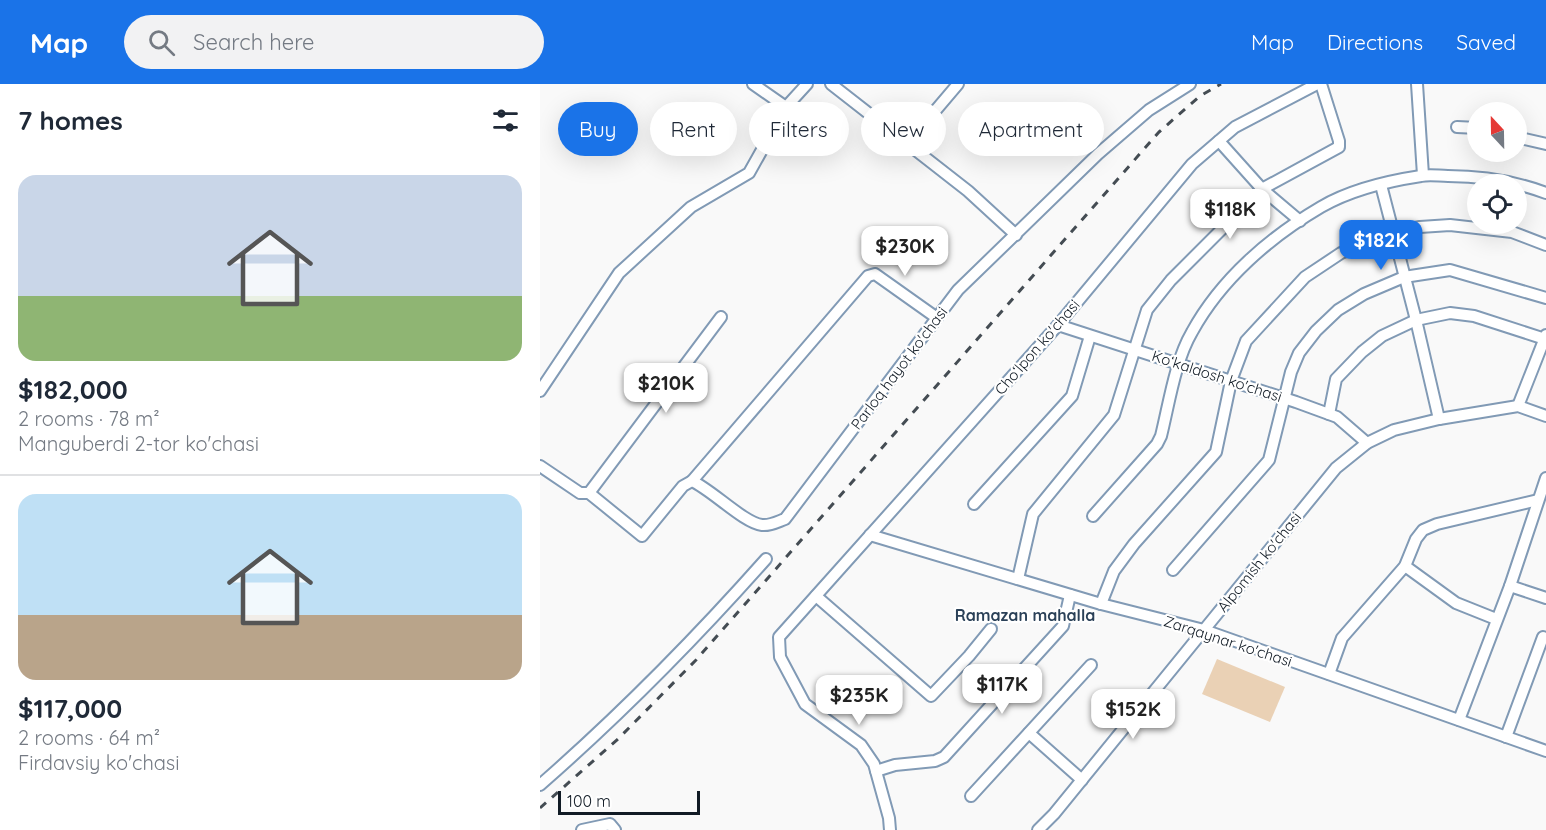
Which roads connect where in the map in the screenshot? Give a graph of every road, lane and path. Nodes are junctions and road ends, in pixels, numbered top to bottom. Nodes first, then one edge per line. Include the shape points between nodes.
1 (753, 84) edge
2 (807, 84) edge
3 (831, 84) edge
4 (958, 84) edge
5 (1190, 84) edge
6 (1319, 84) edge
7 (1417, 84) edge
8 (779, 102) edge
9 (791, 102) edge
10 (943, 102) edge
11 (861, 108) edge
12 (1457, 127) dead end
13 (1467, 127) edge
14 (1527, 139) edge
15 (1219, 141) junction
16 (1546, 144) edge
17 (759, 156) edge
18 (923, 156) edge
19 (1423, 175) junction
20 (1381, 185) junction
21 (1262, 189) junction
22 (1546, 193) edge
23 (1300, 221) junction
24 (1392, 232) junction
25 (1016, 235) junction
26 (1546, 245) edge
27 (1404, 277) junction
28 (1546, 298) edge
29 (721, 317) dead end
30 (937, 318) junction
31 (1416, 320) junction
32 (1058, 325) junction
33 (1090, 336) junction
34 (1545, 341) edge
35 (1134, 350) junction
36 (1180, 364) junction
37 (1231, 381) junction
38 (540, 391) edge
39 (1285, 398) junction
40 (1518, 406) junction
41 (1329, 414) junction
42 (1546, 416) edge
43 (1438, 419) junction
44 (1367, 443) junction
45 (540, 466) edge
46 (1546, 478) edge
47 (693, 481) junction
48 (589, 493) junction
49 (1538, 500) junction
50 (974, 504) dead end
51 (1093, 516) dead end
52 (870, 535) junction
53 (766, 559) dead end
54 (1405, 566) junction
55 (1173, 570) dead end
56 (1018, 579) junction
57 (1510, 585) junction
58 (1070, 595) junction
59 (816, 596) junction
60 (1546, 598) edge
61 (1101, 604) junction
62 (1496, 619) junction
63 (991, 629) dead end
64 (1204, 630) junction
65 (1543, 637) dead end
66 (1091, 665) dead end
67 (1329, 674) junction
68 (1459, 720) junction
69 (1029, 733) junction
70 (1506, 737) junction
71 (1546, 751) edge
72 (876, 771) junction
73 (1082, 780) junction
74 (540, 785) edge
75 (971, 796) dead end
76 (582, 830) edge
77 (615, 830) edge
78 (890, 830) edge
79 (1038, 830) edge

1 - 8 street
2 - 9 street
3 - 11 street
4 - 10 street
5 - 25 street, Parloq hayot ko'chasi via 1149,110 1098,154
6 - 15 street, Cho‘lpon ko'chasi via 1236,127
6 - 21 street via 1339,147
7 - 19 street
12 - 13 street
14 - 16 street
15 - 21 street
15 - 32 street, Cho‘lpon ko'chasi via 1192,164
17 - 38 street via 749,173 691,207 619,273
18 - 25 street
19 - 20 street
19 - 22 street via 1491,179 1524,184
20 - 23 street via 1348,195
20 - 24 street
21 - 23 street
21 - 35 street via 1171,280 1147,310
23 - 36 street via 1271,241 1210,302 1190,334
24 - 26 street via 1450,225 1512,232
24 - 27 street
24 - 37 street via 1341,253 1305,277 1246,341
25 - 30 street, Parloq hayot ko'chasi via 958,290
27 - 28 street via 1450,270
27 - 31 street
27 - 39 street via 1364,294 1338,310 1316,331 1299,353
29 - 48 street
30 - 47 street via 875,274 868,276
30 - 47 street, Parloq hayot ko'chasi via 784,519 761,525 750,521
31 - 34 street via 1450,313 1474,316
31 - 41 street via 1382,336 1336,379
31 - 43 street
32 - 33 street, Ko‘kaldosh ko'chasi
32 - 52 street, Cho‘lpon ko'chasi
33 - 35 street, Ko‘kaldosh ko'chasi
33 - 50 street via 1072,396
34 - 40 street
35 - 36 street, Ko‘kaldosh ko'chasi
35 - 56 street via 1114,415 1032,514
36 - 37 street, Ko‘kaldosh ko'chasi
36 - 51 street via 1157,444
37 - 39 street, Ko‘kaldosh ko'chasi
37 - 61 street via 1216,452 1134,544 1114,571
39 - 41 street, Ko‘kaldosh ko'chasi
39 - 55 street via 1269,460
40 - 42 street, Alpomish ko'chasi
40 - 43 street, Alpomish ko'chasi
41 - 44 street, Ko‘kaldosh ko'chasi
43 - 44 street, Alpomish ko'chasi via 1394,430
44 - 64 street, Alpomish ko'chasi via 1336,468
45 - 48 street via 580,493
46 - 49 street
47 - 48 street via 683,486 642,536
49 - 54 street via 1423,530
49 - 57 street
52 - 56 street, Zarqaynar ko'chasi
52 - 59 street, Cho‘lpon ko'chasi
53 - 74 street via 654,678
54 - 62 street via 1455,603
54 - 67 street via 1342,638
56 - 58 street, Zarqaynar ko'chasi
57 - 60 street
57 - 62 street
58 - 61 street, Zarqaynar ko'chasi
58 - 72 street via 1063,626 944,757
59 - 63 street via 931,696
59 - 72 street, Cho‘lpon ko'chasi via 779,638 780,657 805,704 861,745
61 - 64 street, Zarqaynar ko'chasi
62 - 68 street
64 - 67 street, Zarqaynar ko'chasi
64 - 73 street, Alpomish ko'chasi
65 - 70 street
66 - 69 street
67 - 68 street, Zarqaynar ko'chasi
68 - 70 street, Zarqaynar ko'chasi
69 - 73 street
69 - 75 street
70 - 71 street, Zarqaynar ko'chasi
72 - 78 street
73 - 79 street, Alpomish ko'chasi
76 - 77 street via 610,824

